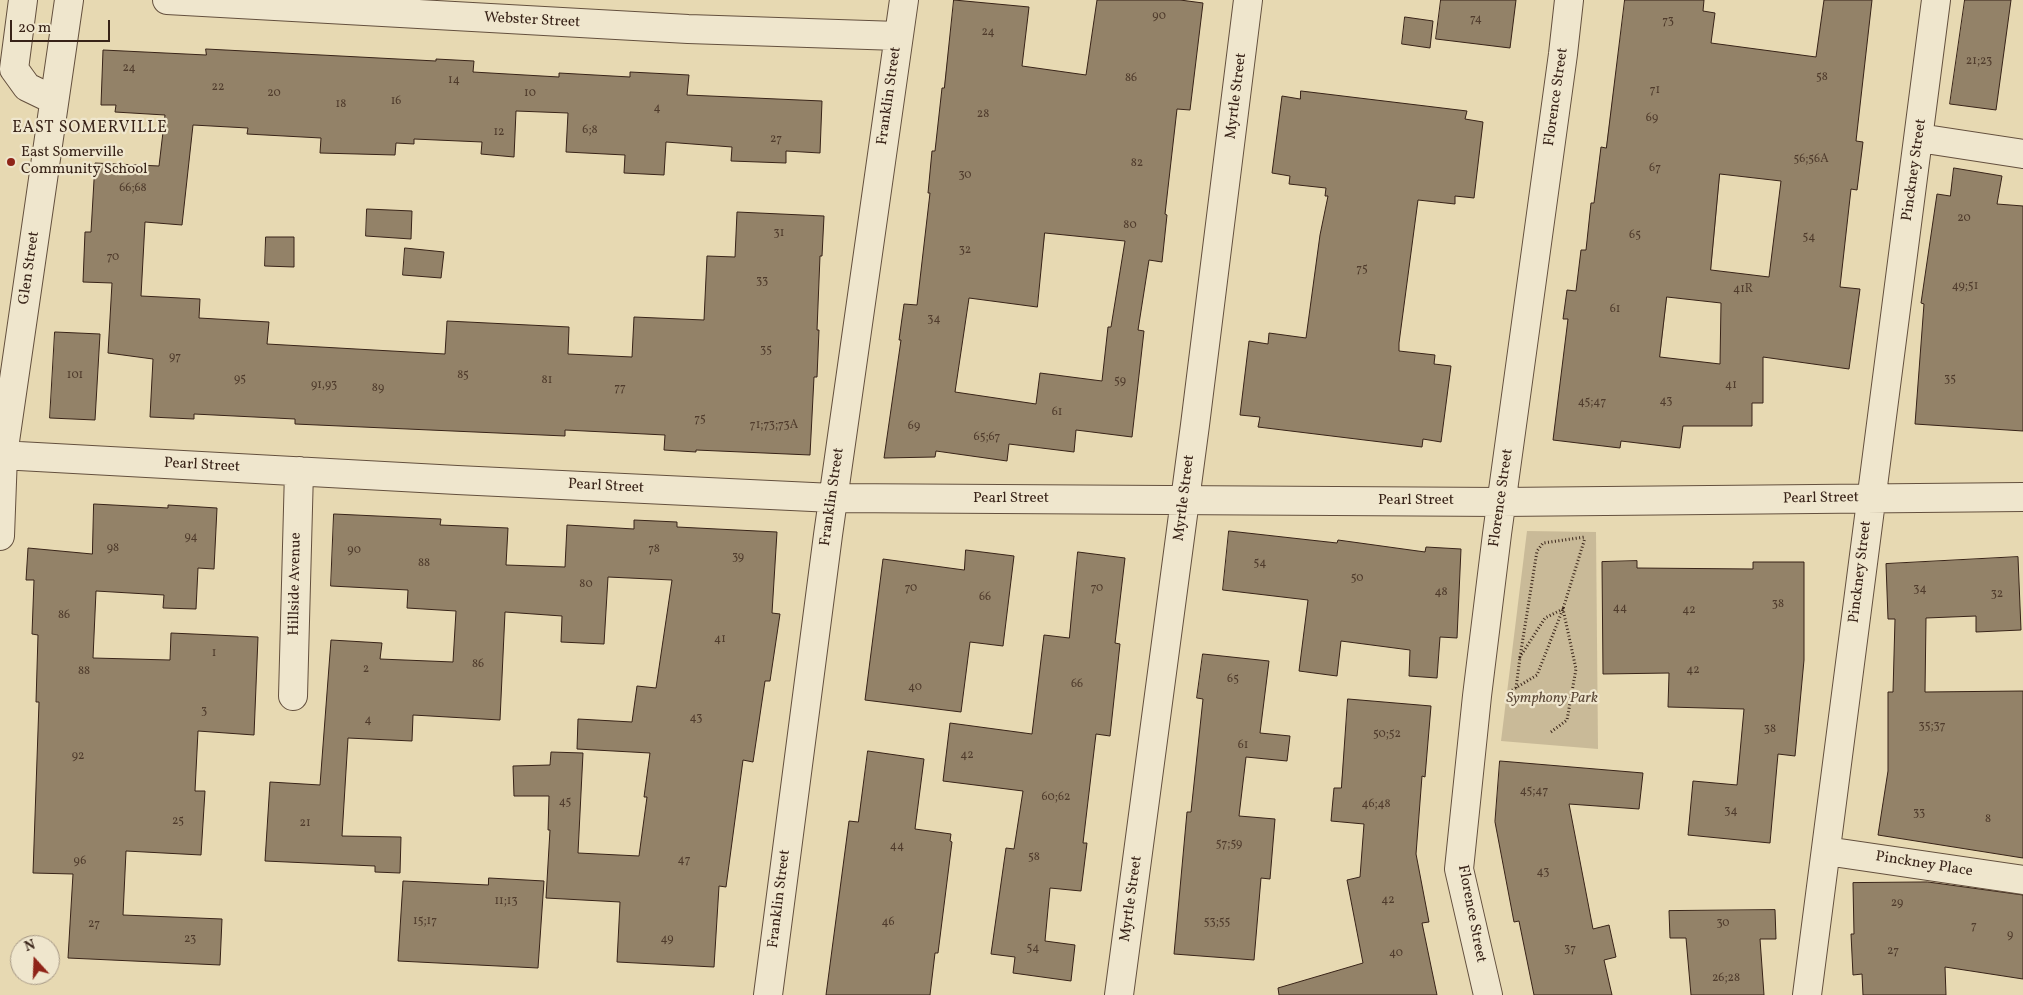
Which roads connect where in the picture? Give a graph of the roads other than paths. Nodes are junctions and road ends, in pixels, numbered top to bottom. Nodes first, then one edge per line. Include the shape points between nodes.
1 (23, 0) edge
2 (69, 0) edge
3 (167, 0) edge
4 (904, 0) edge
5 (1248, 0) edge
6 (1569, 0) edge
7 (1936, 0) edge
8 (472, 9) edge
9 (898, 36) junction
10 (54, 100) junction
11 (1919, 138) junction
12 (2023, 154) edge
13 (2, 455) edge
14 (299, 471) junction
15 (2023, 497) edge
16 (833, 498) junction
17 (1185, 499) junction
18 (1870, 499) junction
19 (1501, 502) junction
20 (0, 536) edge
21 (294, 696) dead end
22 (1826, 850) junction
23 (2023, 880) edge
24 (768, 995) edge
25 (1119, 995) edge
26 (1488, 995) edge
27 (1807, 995) edge

1 - 10 street via 14,69 26,87
2 - 10 street, Glen Street
3 - 8 street, Webster Street
4 - 9 street, Franklin Street
5 - 17 street, Myrtle Street
6 - 19 street, Florence Street
7 - 11 street, Pinckney Street
8 - 9 street, Webster Street via 688,29
9 - 16 street, Franklin Street
10 - 13 street, Glen Street
11 - 12 street
11 - 18 street, Pinckney Street
13 - 14 street, Pearl Street
13 - 20 street, Glen Street
14 - 16 street, Pearl Street
14 - 21 street, Hillside Avenue
15 - 18 street, Pearl Street
16 - 17 street, Pearl Street
16 - 24 street, Franklin Street
17 - 19 street, Pearl Street
17 - 25 street, Myrtle Street
18 - 19 street, Pearl Street
18 - 22 street, Pinckney Street
19 - 26 street, Florence Street via 1476,696 1459,869
22 - 23 street, Pinckney Place
22 - 27 street, Pinckney Street

